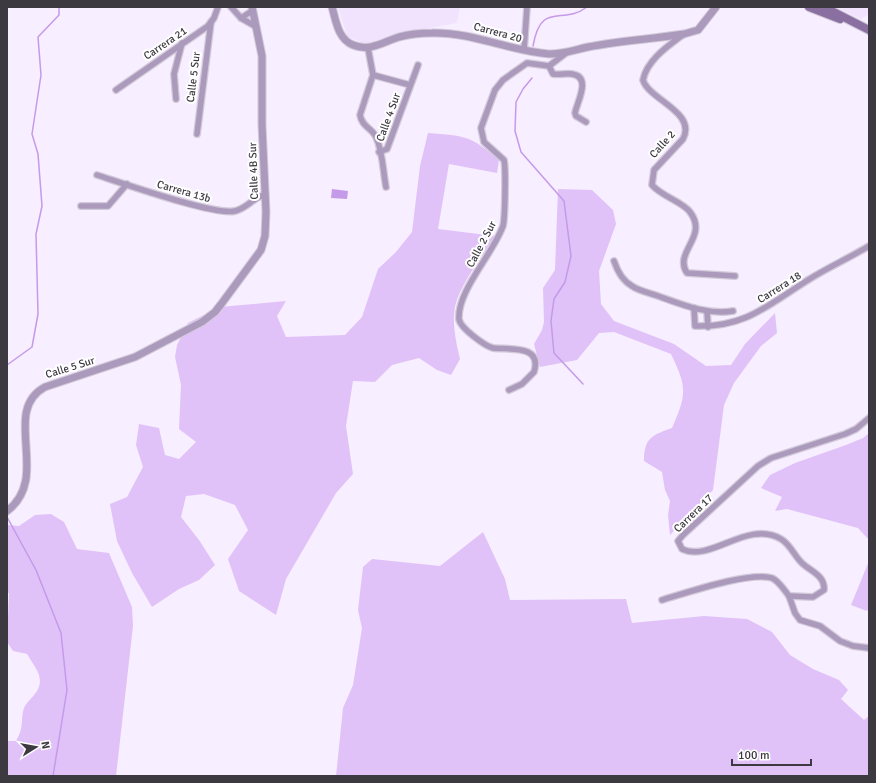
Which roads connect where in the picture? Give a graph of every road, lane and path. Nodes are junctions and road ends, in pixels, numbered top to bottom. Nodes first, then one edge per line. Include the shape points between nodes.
1 (218, 7) edge
2 (231, 7) edge
3 (332, 7) edge
4 (527, 7) edge
5 (716, 7) edge
6 (810, 7) edge
7 (826, 8) edge
8 (252, 9) edge
9 (241, 18) junction
10 (211, 22) junction
11 (854, 22) junction
12 (255, 26) junction
13 (869, 30) edge
14 (684, 34) junction
15 (182, 42) junction
16 (368, 48) junction
17 (524, 50) junction
18 (566, 53) junction
19 (418, 65) dead end
20 (549, 66) junction
21 (373, 75) junction
22 (410, 85) junction
23 (116, 90) dead end
24 (176, 99) dead end
25 (586, 122) dead end
26 (197, 134) dead end
27 (379, 152) junction
28 (97, 175) dead end
29 (126, 184) junction
30 (386, 187) dead end
31 (264, 195) junction
32 (81, 206) dead end
33 (869, 246) edge
34 (614, 261) dead end
35 (735, 276) dead end
36 (222, 303) joint
37 (694, 308) junction
38 (707, 311) junction
39 (733, 311) dead end
40 (708, 327) junction
41 (509, 390) dead end
42 (869, 418) edge
43 (9, 510) edge
44 (789, 596) junction
45 (662, 600) dead end
46 (869, 648) edge

1 - 10 street
2 - 9 street
3 - 16 street via 344,40
4 - 17 street
5 - 14 street, Calle 2 via 698,30
6 - 11 main road via 829,16
7 - 11 main road
8 - 9 street, Calle 4B Sur
8 - 12 street, Calle 4B Sur
9 - 12 street
10 - 15 street, Carrera 21
10 - 26 street, Calle 5 Sur
11 - 13 main road
12 - 31 street, Calle 4B Sur via 262,56
14 - 18 street, Carrera 20 via 587,47
14 - 35 street, Calle 2 via 658,55 644,72 646,88 678,113 686,126 683,139 654,170 652,185 689,210 692,216 695,235 683,257 687,273
15 - 23 street, Carrera 21
15 - 24 street via 174,79
16 - 17 street, Carrera 20 via 409,35 446,33 465,35
16 - 21 street, Calle 4 Sur
17 - 18 street, Carrera 20 via 550,54
18 - 20 street
19 - 22 street, Calle 4 Sur
20 - 25 street via 553,74 577,75 582,80 583,87 575,113
20 - 41 street, Calle 2 Sur via 527,63 503,80 495,90 481,128 484,142 504,160 504,221 496,241 462,300 459,320 464,329 488,346 521,349 528,351 534,359 534,372 522,384
21 - 22 street, Calle 4 Sur
21 - 27 street, Calle 4 Sur via 360,114 361,120 376,137
22 - 27 street, Calle 4 Sur via 387,149
27 - 30 street, Calle 4 Sur
28 - 29 street, Carrera 13b
29 - 31 street, Carrera 13b via 197,206 228,212 243,208 255,198
29 - 32 street via 108,206
31 - 36 street, Calle 4B Sur via 266,226 261,250
33 - 40 street, Carrera 18 via 741,321
34 - 37 street via 625,280 632,286
36 - 43 street, Calle 5 Sur via 202,322 135,358 45,387 33,394 24,403 19,414 18,431 24,482 21,495
37 - 38 street
37 - 40 street, Carrera 18 via 695,326
38 - 39 street
38 - 40 street
42 - 44 street, Carrera 17 via 845,434 771,458 758,466 678,540 682,549 696,553 755,534 766,533 780,539 789,545 799,560 821,578 824,584 824,590 818,595
44 - 45 street via 773,579 762,577 727,581
44 - 46 street via 800,620 820,626 840,641

